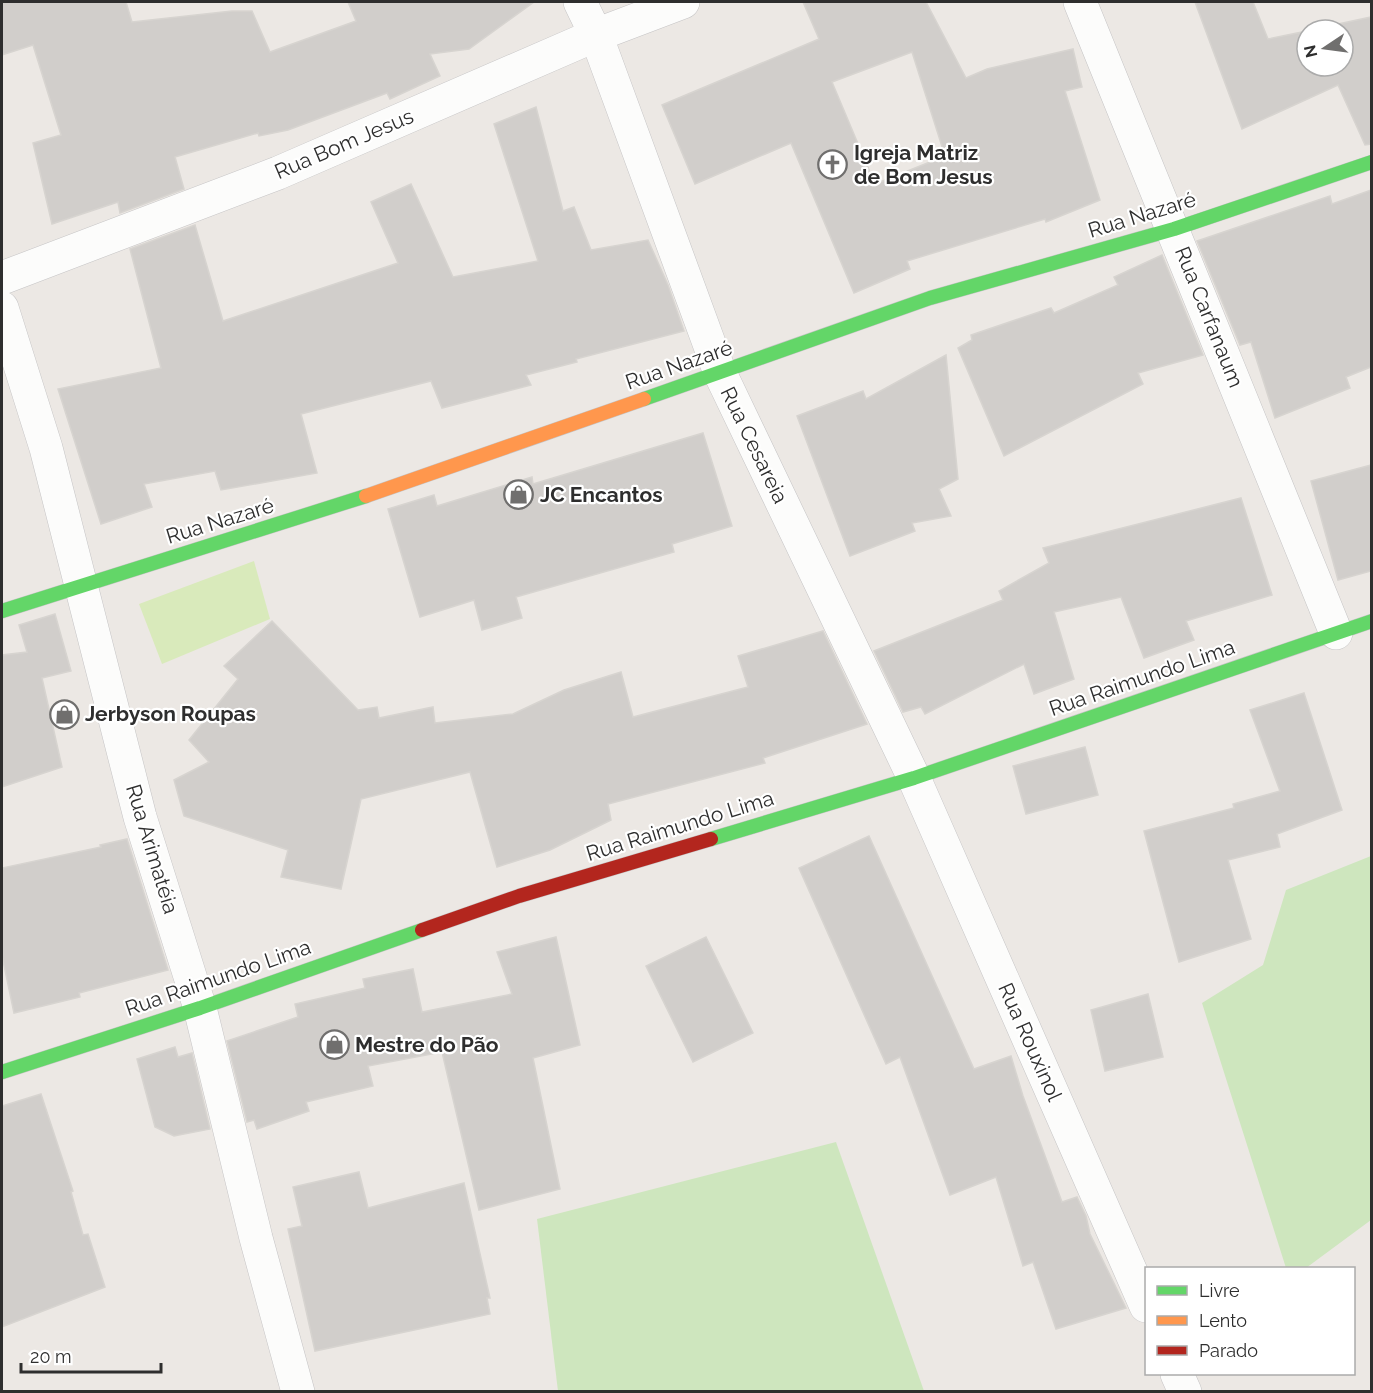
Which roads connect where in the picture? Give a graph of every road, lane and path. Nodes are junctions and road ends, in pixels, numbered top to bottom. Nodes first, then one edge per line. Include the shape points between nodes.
1 (580, 2) edge
2 (682, 2) edge
3 (1080, 2) edge
4 (596, 35) junction
5 (1371, 162) edge
6 (1174, 230) junction
7 (2, 278) edge
8 (2, 308) edge
9 (720, 373) junction
10 (81, 586) junction
11 (2, 611) edge
12 (1371, 621) edge
13 (1336, 633) junction
14 (914, 778) junction
15 (200, 1008) junction
16 (2, 1072) edge
17 (1145, 1304) edge
18 (1177, 1375) edge
19 (298, 1392) edge
20 (1185, 1392) edge

1 - 4 street, Rua Cesareia
2 - 4 street, Rua Bom Jesus
3 - 6 street, Rua Carfanaum
4 - 7 street, Rua Bom Jesus via 279,173
4 - 9 street, Rua Cesareia
5 - 6 street, Rua Nazaré
6 - 9 street, Rua Nazaré via 930,298
6 - 13 street, Rua Carfanaum
8 - 10 street, Rua Arimatéia via 46,448
9 - 10 street, Rua Nazaré via 338,506
9 - 14 street, Rua Cesareia
10 - 11 street, Rua Nazaré
10 - 15 street, Rua Arimatéia via 140,817
12 - 13 street, Rua Raimundo Lima
13 - 14 street, Rua Raimundo Lima
14 - 15 street, Rua Raimundo Lima via 519,896
14 - 17 street, Rua Rouxinol
15 - 16 street, Rua Raimundo Lima
15 - 19 street, Rua Arimatéia
18 - 20 street

